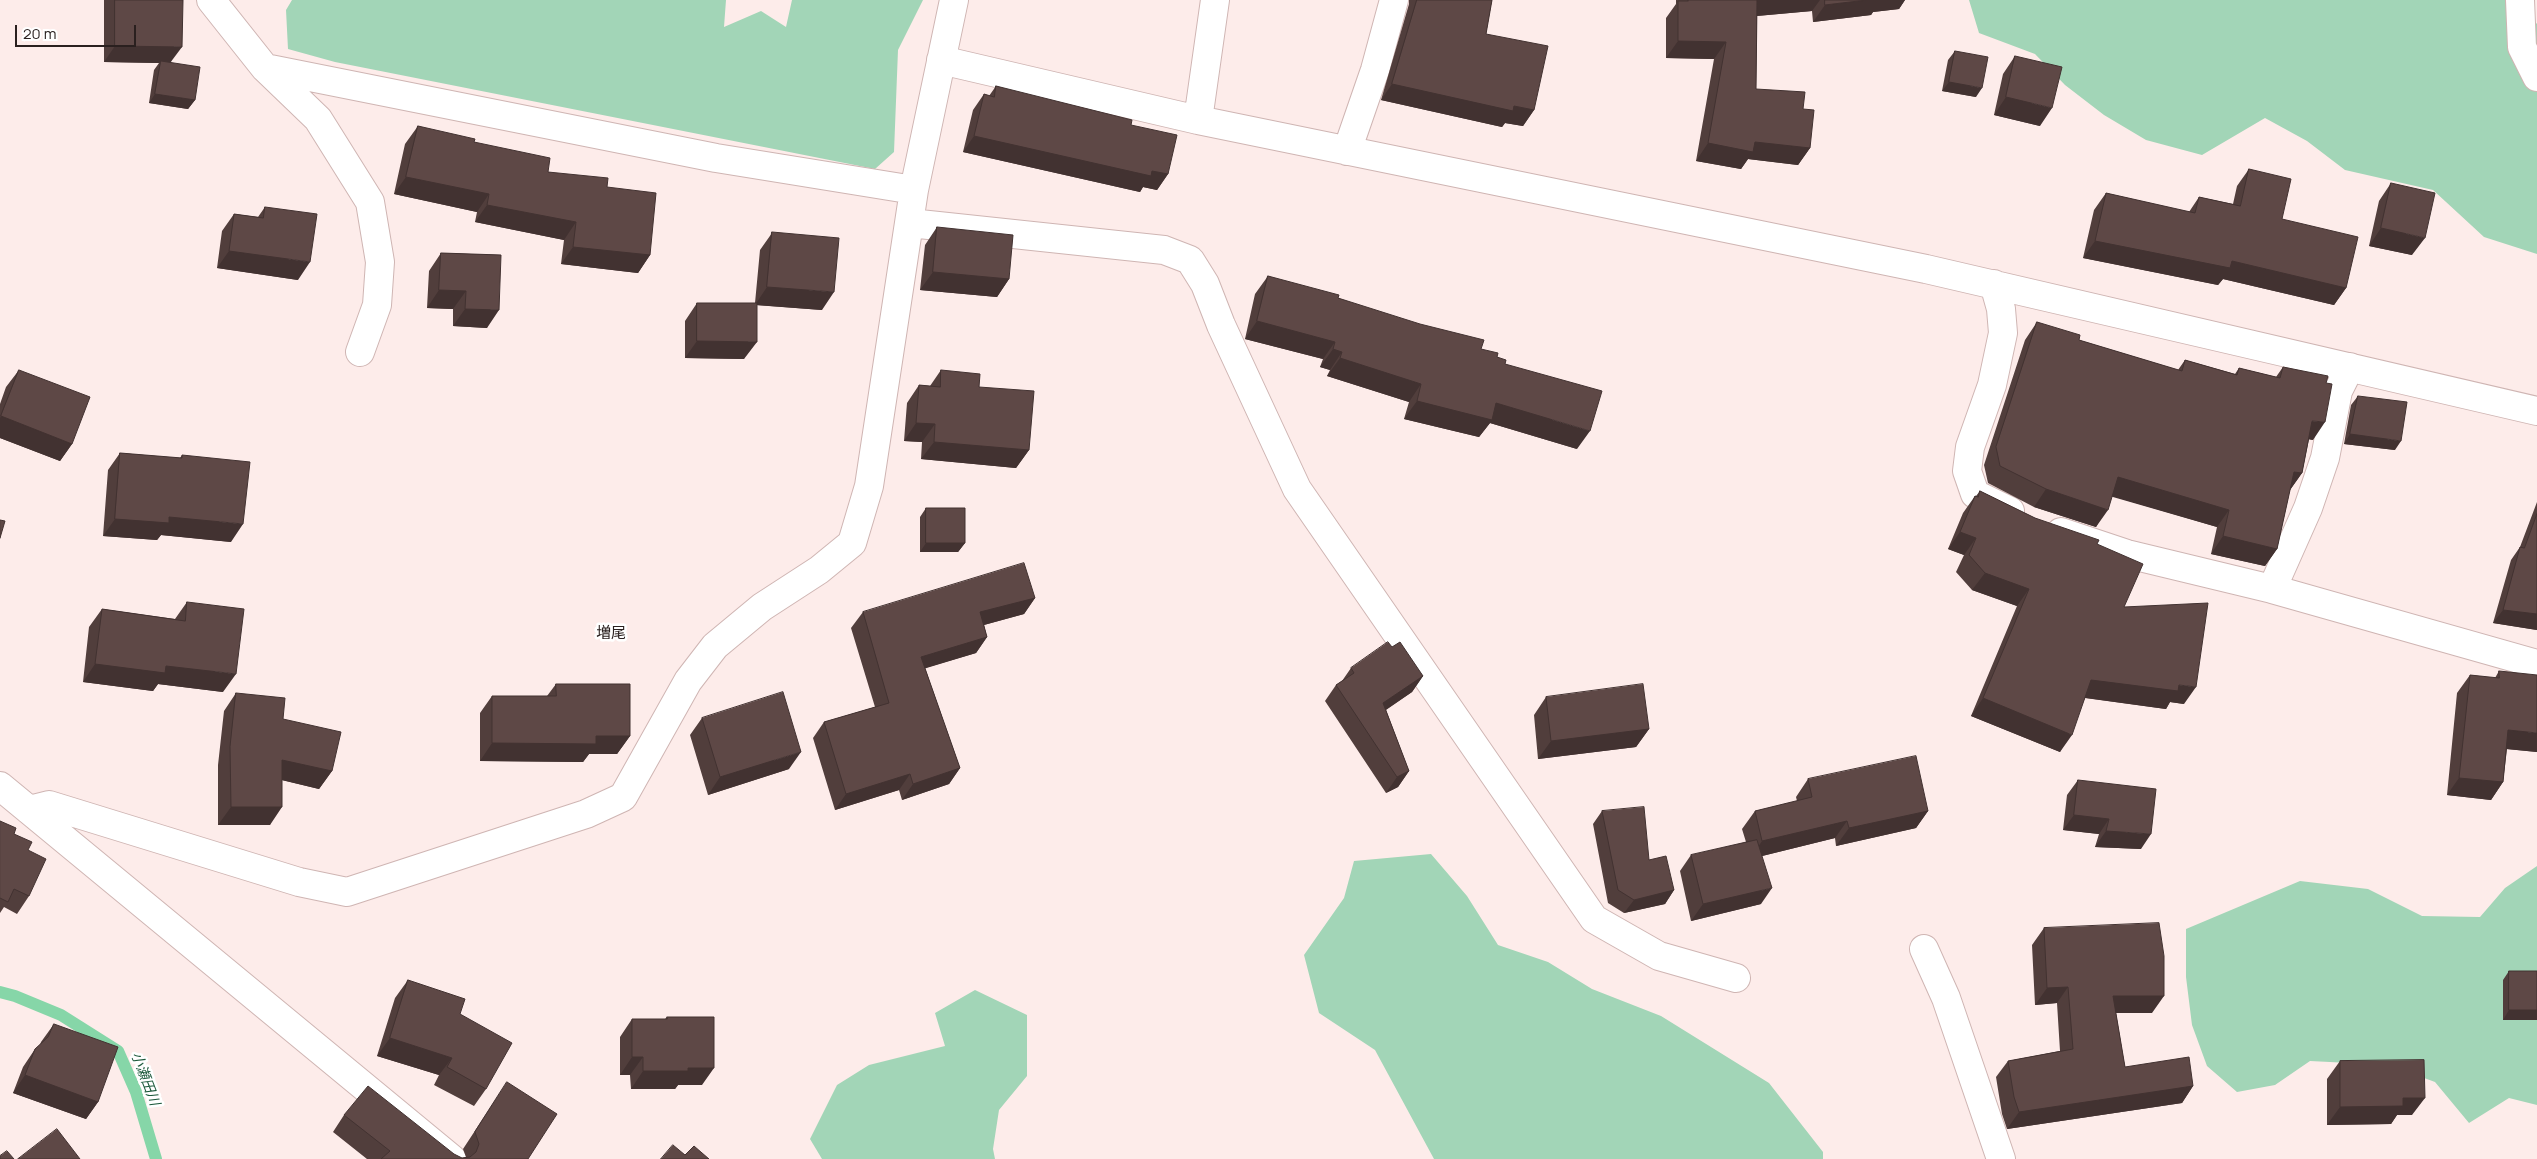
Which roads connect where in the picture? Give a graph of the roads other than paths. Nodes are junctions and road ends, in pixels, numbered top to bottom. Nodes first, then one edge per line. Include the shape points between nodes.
1 (211, 0) edge
2 (954, 0) edge
3 (1215, 0) edge
4 (1394, 0) edge
5 (2520, 0) edge
6 (941, 60) junction
7 (265, 68) junction
8 (2537, 77) edge
9 (1198, 120) junction
10 (1347, 151) junction
11 (914, 190) junction
12 (910, 223) junction
13 (1994, 284) junction
14 (360, 352) dead end
15 (2350, 366) junction
16 (2537, 412) edge
17 (2272, 589) junction
18 (2537, 664) edge
19 (0, 786) edge
20 (29, 810) junction
21 (1924, 949) dead end
22 (1736, 978) dead end
23 (452, 1159) edge
24 (2001, 1159) edge

1 - 7 street
2 - 6 street
3 - 9 street
4 - 10 street via 1375,70
5 - 8 street via 2522,48
6 - 9 street
6 - 11 street
7 - 11 street via 716,158
7 - 14 street via 318,119 370,202 380,262 377,305
9 - 10 street
10 - 13 street
11 - 12 street
12 - 20 street via 869,486 852,543 762,607 715,646 688,681 623,797 586,814 347,892 299,882 50,806
12 - 22 street via 1164,250 1190,260 1205,284 1221,326 1297,489 1594,918 1659,956
13 - 15 street
13 - 17 street via 2003,333 1992,385 1970,447 1967,471 1975,494 2033,522 2127,554
15 - 16 street
15 - 17 street via 2338,392 2325,458 2308,508
17 - 18 street
19 - 20 street
20 - 23 street
21 - 24 street via 1946,998

